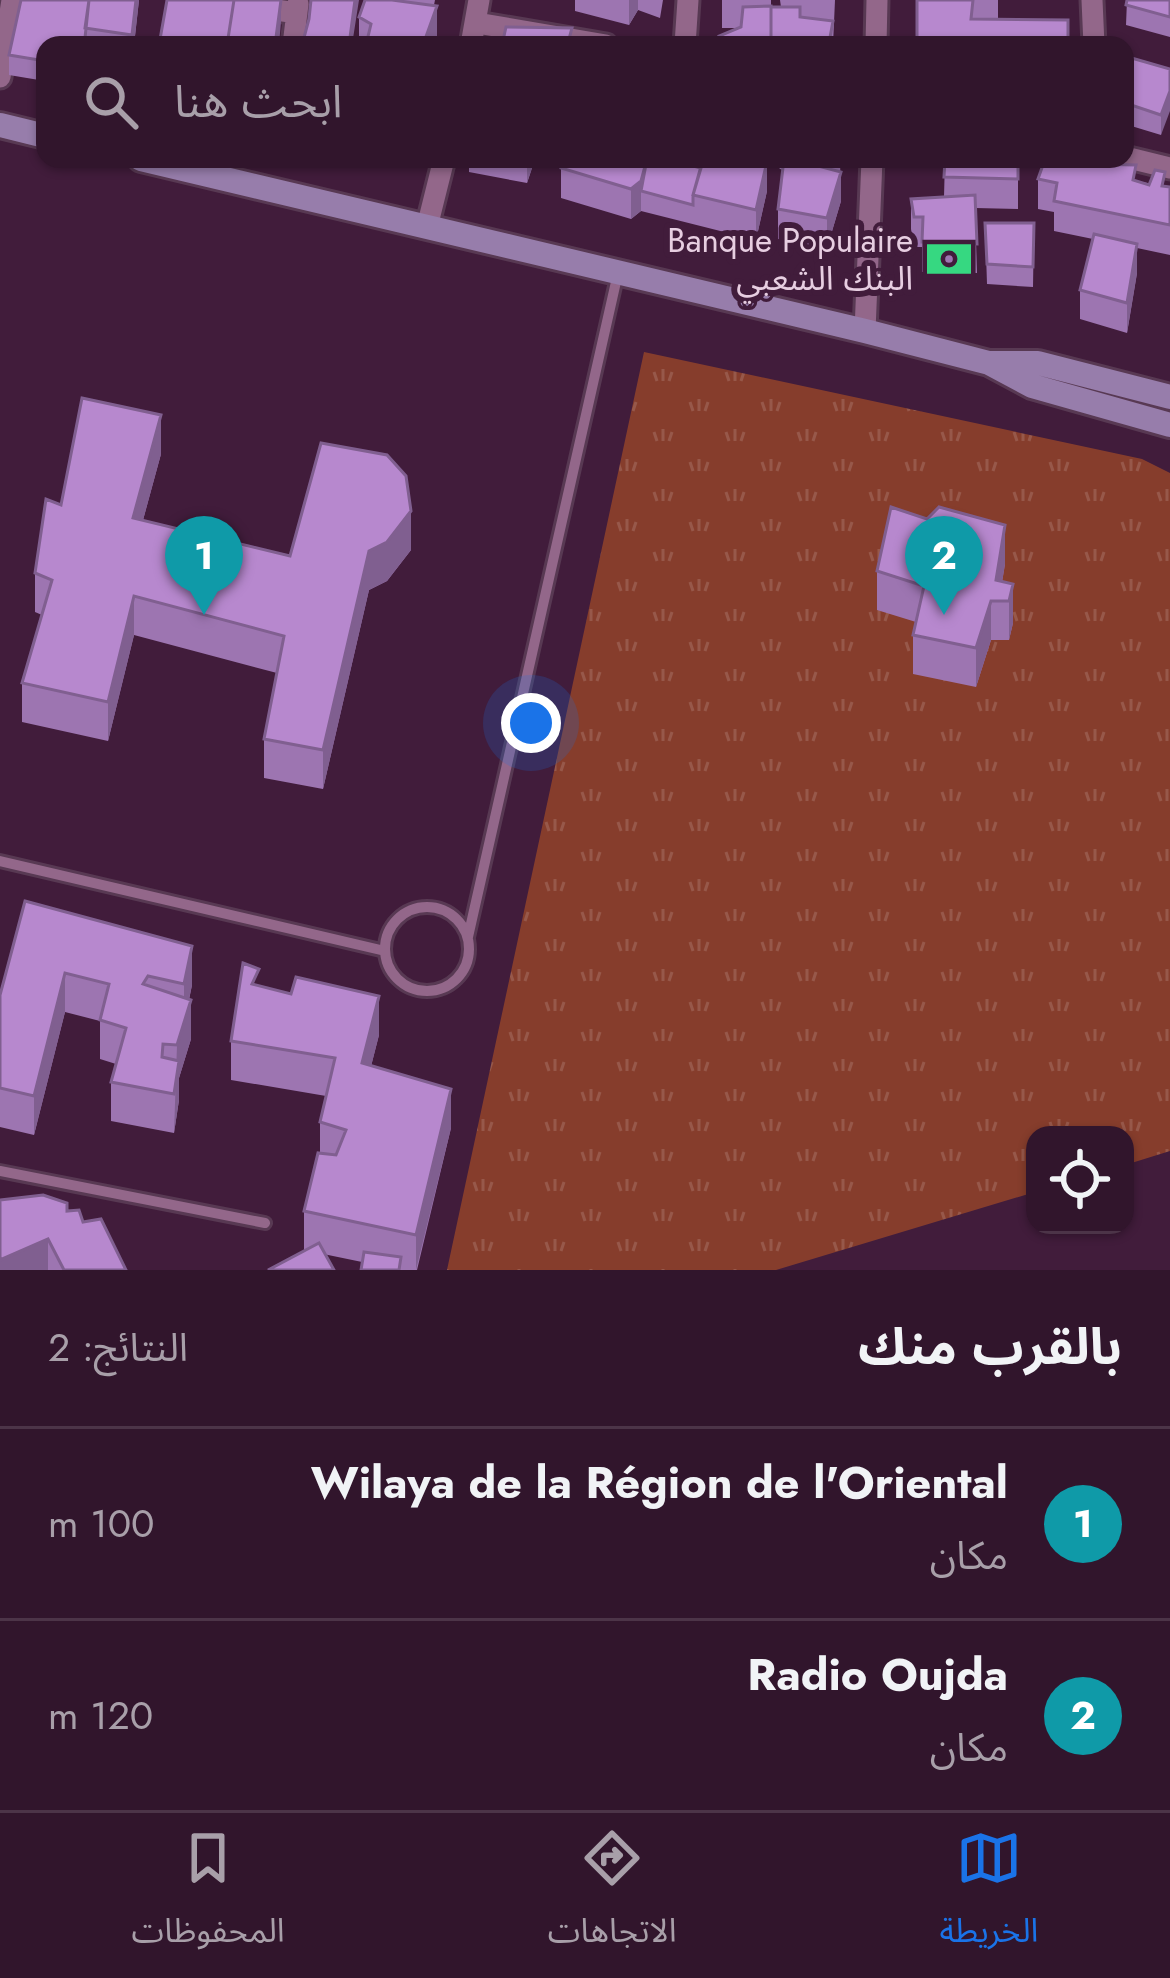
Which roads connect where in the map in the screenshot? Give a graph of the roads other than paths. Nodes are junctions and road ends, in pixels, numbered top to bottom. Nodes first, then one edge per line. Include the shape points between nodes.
1 (12, 0) edge
2 (206, 0) edge
3 (688, 0) edge
4 (878, 0) edge
5 (1093, 0) edge
6 (297, 7) edge
7 (476, 23) edge
8 (553, 36) edge
9 (686, 36) edge
10 (876, 36) edge
11 (1094, 36) edge
12 (0, 77) edge
13 (0, 125) edge
14 (36, 134) edge
15 (1134, 159) edge
16 (179, 168) edge
17 (441, 168) edge
18 (872, 168) edge
19 (1170, 168) edge
20 (427, 227) junction
21 (618, 273) junction
22 (865, 331) junction
23 (989, 363) junction
24 (1170, 398) edge
25 (1170, 425) edge
26 (0, 861) edge
27 (468, 937) junction
28 (385, 951) junction
29 (0, 1171) edge
30 (265, 1222) dead end

1 - 12 street
2 - 6 street
3 - 9 street
4 - 10 street
5 - 11 street
7 - 8 street
13 - 14 main road
15 - 19 street
16 - 20 main road
17 - 20 street
18 - 22 street
20 - 21 main road
21 - 22 main road
21 - 27 lane
22 - 23 main road
23 - 24 main road via 1038,362
23 - 25 main road via 1032,386
26 - 28 lane
27 - 28 lane via 449,914 420,908 394,923
27 - 28 lane via 466,968 427,992 398,980
29 - 30 lane

